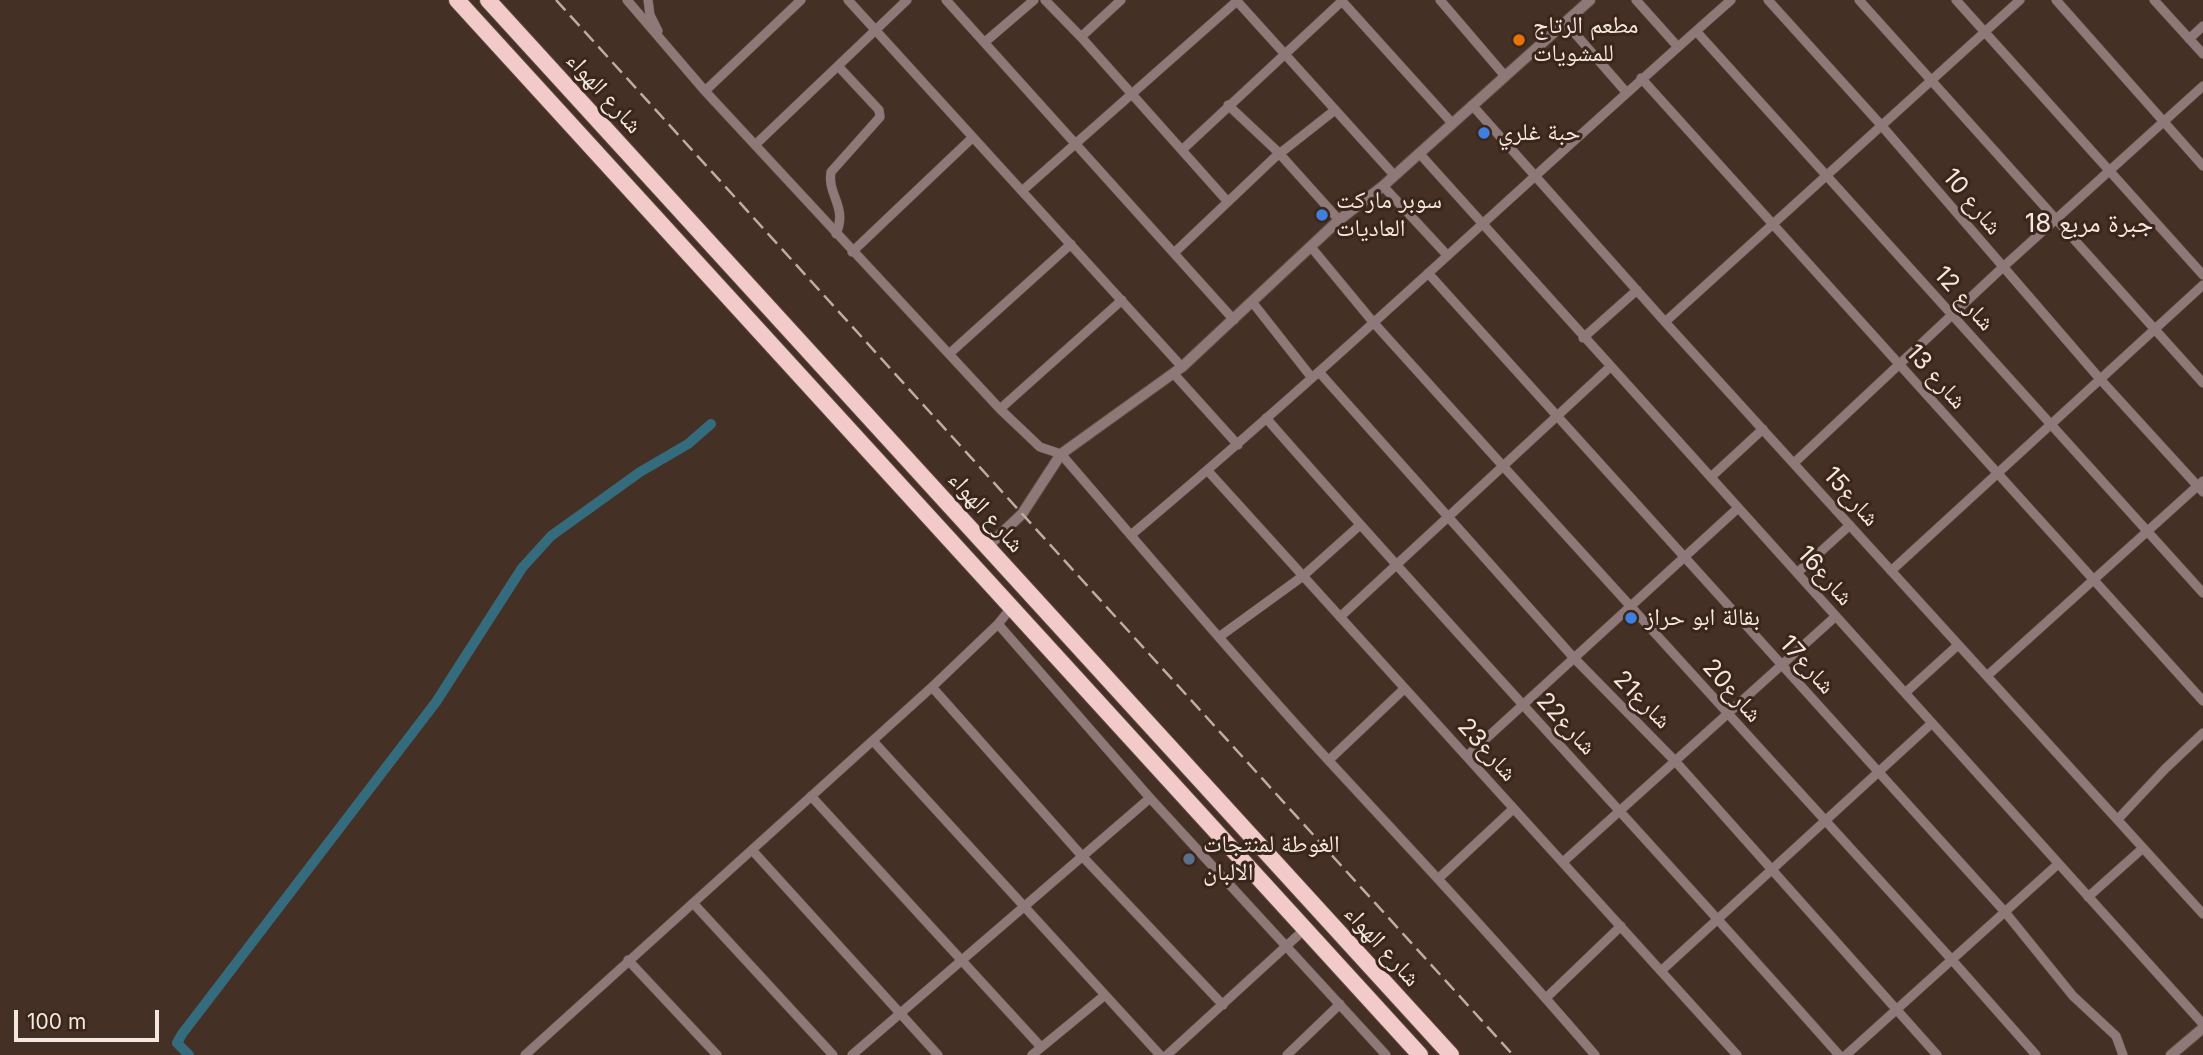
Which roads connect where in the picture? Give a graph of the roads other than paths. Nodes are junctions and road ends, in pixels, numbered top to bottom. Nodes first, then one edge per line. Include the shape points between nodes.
1 (457, 0) edge
2 (488, 0) edge
3 (627, 0) edge
4 (648, 0) edge
5 (801, 0) edge
6 (848, 0) edge
7 (907, 0) edge
8 (946, 0) edge
9 (1034, 0) edge
10 (1045, 0) edge
11 (1121, 0) edge
12 (1590, 0) edge
13 (1636, 0) edge
14 (1731, 0) edge
15 (1768, 0) edge
16 (1859, 0) edge
17 (1956, 0) edge
18 (2020, 0) edge
19 (2056, 0) edge
20 (2154, 0) edge
21 (1236, 1) edge
22 (1342, 1) edge
23 (1444, 1) edge
24 (1565, 22) junction
25 (2203, 26) edge
26 (876, 30) junction
27 (1696, 31) junction
28 (1985, 32) junction
29 (1081, 37) junction
30 (2189, 39) junction
31 (662, 41) junction
32 (985, 42) junction
33 (1678, 47) junction
34 (1285, 54) junction
35 (2203, 54) edge
36 (838, 66) junction
37 (1505, 76) junction
38 (1642, 78) junction
39 (1931, 80) junction
40 (2203, 86) edge
41 (705, 92) junction
42 (1626, 92) junction
43 (1130, 94) junction
44 (1228, 105) junction
45 (1472, 105) junction
46 (1335, 110) junction
47 (2164, 122) junction
48 (1452, 123) junction
49 (1881, 125) junction
50 (972, 138) junction
51 (1074, 144) junction
52 (755, 145) junction
53 (1182, 150) junction
54 (1419, 153) junction
55 (1278, 155) junction
56 (2203, 166) edge
57 (2109, 171) junction
58 (1394, 175) junction
59 (1534, 176) junction
60 (1827, 177) junction
61 (1383, 186) junction
62 (1022, 191) junction
63 (1228, 202) junction
64 (1339, 220) junction
65 (2056, 220) junction
66 (1481, 224) junction
67 (1774, 226) junction
68 (836, 234) junction
69 (1071, 244) junction
70 (1311, 247) junction
71 (852, 252) junction
72 (1174, 253) junction
73 (1447, 255) junction
74 (2002, 268) junction
75 (1428, 273) junction
76 (2203, 275) edge
77 (2203, 285) edge
78 (1637, 290) junction
79 (1122, 300) junction
80 (1253, 303) junction
81 (1953, 316) junction
82 (1234, 320) junction
83 (1373, 322) junction
84 (1665, 322) junction
85 (2154, 329) junction
86 (1583, 338) junction
87 (949, 354) junction
88 (1900, 365) junction
89 (1610, 367) junction
90 (1178, 371) junction
91 (1315, 375) junction
92 (2100, 379) junction
93 (2203, 383) edge
94 (1000, 409) junction
95 (1555, 416) junction
96 (1266, 418) junction
97 (2051, 425) junction
98 (1763, 429) junction
99 (1238, 445) junction
100 (1061, 454) junction
101 (1794, 463) junction
102 (1503, 466) junction
103 (1208, 471) junction
104 (1998, 475) junction
105 (1711, 477) junction
106 (2201, 486) edge
107 (1738, 508) junction
108 (1449, 517) junction
109 (1360, 525) junction
110 (1850, 525) junction
111 (2147, 531) junction
112 (1131, 535) junction
113 (987, 547) junction
114 (1685, 556) junction
115 (1397, 565) junction
116 (1891, 571) junction
117 (1797, 573) junction
118 (1303, 576) junction
119 (2093, 580) junction
120 (2203, 593) edge
121 (1629, 606) junction
122 (1010, 608) junction
123 (1340, 617) junction
124 (1836, 617) junction
125 (999, 624) junction
126 (1219, 637) junction
127 (1958, 645) junction
128 (1573, 657) junction
129 (1782, 666) junction
130 (1987, 676) junction
131 (932, 687) junction
132 (1405, 689) junction
133 (1905, 693) junction
134 (2203, 701) edge
135 (1523, 705) junction
136 (1728, 715) junction
137 (1932, 723) junction
138 (2203, 733) edge
139 (873, 741) junction
140 (1467, 756) junction
141 (1329, 761) junction
142 (1676, 762) junction
143 (1878, 773) junction
144 (811, 796) junction
145 (1150, 797) junction
146 (1513, 809) junction
147 (1621, 811) junction
148 (2118, 819) junction
149 (1824, 821) junction
150 (2143, 848) junction
151 (752, 849) junction
152 (1082, 856) junction
153 (1563, 862) junction
154 (2058, 864) junction
155 (1771, 869) junction
156 (1439, 878) junction
157 (2088, 897) junction
158 (693, 903) junction
159 (1024, 906) junction
160 (2005, 912) junction
161 (2203, 914) edge
162 (1718, 919) junction
163 (1621, 926) junction
164 (1306, 928) junction
165 (1287, 946) junction
166 (628, 960) junction
167 (962, 961) junction
168 (1953, 961) junction
169 (1661, 971) junction
170 (1105, 995) junction
171 (1546, 998) junction
172 (1223, 1004) junction
173 (1340, 1004) junction
174 (1896, 1011) junction
175 (901, 1013) junction
176 (2203, 1026) edge
177 (1041, 1047) junction
178 (525, 1055) edge
179 (717, 1055) edge
180 (833, 1055) edge
181 (852, 1055) edge
182 (938, 1055) edge
183 (1032, 1055) edge
184 (1160, 1055) edge
185 (1167, 1055) edge
186 (1287, 1055) edge
187 (1385, 1055) edge
188 (1420, 1055) edge
189 (1451, 1055) edge
190 (1595, 1055) edge
191 (1737, 1055) edge
192 (1839, 1055) edge
193 (1846, 1055) edge
194 (1937, 1055) edge
195 (2036, 1055) edge
196 (2123, 1055) edge
197 (2171, 1055) edge

1 - 122 highway, شارع الهواء
2 - 113 highway, شارع الهواء
3 - 31 street
4 - 31 street
5 - 41 street
6 - 26 street
7 - 26 street
8 - 32 street
9 - 32 street
10 - 29 street
11 - 29 street
12 - 24 street
13 - 33 street
14 - 27 street
15 - 49 street, شارع 10
16 - 39 street, شارع 10
17 - 28 street
18 - 28 street
19 - 47 street
20 - 30 street
21 - 34 street
21 - 43 street
22 - 34 street
22 - 48 street
23 - 37 street
24 - 37 street
24 - 42 street
25 - 30 street
26 - 36 street
26 - 50 street
27 - 33 street
27 - 60 street, شارع 12
28 - 39 street
28 - 57 street
29 - 43 street
30 - 35 street
31 - 41 street
32 - 51 street
33 - 38 street
34 - 44 street
34 - 46 street
36 - 52 street
36 - 68 street via 879,110 880,117 831,172 841,217
37 - 45 street
38 - 42 street
38 - 67 street, شارع 13
39 - 49 street
39 - 65 street, شارع 10
40 - 47 street
41 - 52 street
42 - 59 street
43 - 51 street
43 - 53 street
44 - 53 street
44 - 55 street
45 - 48 street
45 - 59 street, شارع15
46 - 55 street
46 - 58 street
47 - 56 street
47 - 57 street
48 - 54 street
49 - 60 street
49 - 74 street, شارع 10
50 - 62 street
50 - 71 street
51 - 62 street
51 - 72 street
52 - 68 street
53 - 63 street
54 - 58 street
54 - 66 street, شارع16
55 - 63 street
55 - 64 street
57 - 65 street
57 - 76 street
58 - 61 street
59 - 66 street
59 - 78 street, شارع15
60 - 67 street
60 - 81 street, شارع 12
61 - 64 street
61 - 73 street
62 - 69 street
63 - 72 street
64 - 70 street
65 - 74 street
65 - 85 street, شارع 10
66 - 73 street
66 - 86 street, شارع16
67 - 84 street
67 - 88 street, شارع 13
68 - 71 street
69 - 79 street
69 - 87 street
70 - 80 street
70 - 83 street, شارع20
71 - 87 street
72 - 82 street
73 - 75 street
74 - 81 street
74 - 92 street, شارع 10
75 - 83 street
75 - 95 street, شارع17
77 - 85 street
78 - 84 street, شارع15
78 - 86 street
79 - 90 street
79 - 94 street
80 - 82 street
80 - 91 street, شارع21
81 - 88 street
81 - 97 street, شارع 12
82 - 90 street
83 - 91 street
83 - 102 street, شارع20
84 - 98 street, شارع15
85 - 92 street
85 - 93 street, شارع 10
86 - 89 street, شارع16
87 - 94 street
88 - 101 street
88 - 104 street, شارع 13
89 - 95 street
89 - 105 street, شارع16
90 - 99 street
90 - 100 street
91 - 96 street
91 - 108 street, شارع21
92 - 97 street
92 - 106 street, شارع 10
94 - 100 street via 1040,447
95 - 102 street
95 - 114 street, شارع17
96 - 99 street
96 - 109 street, شارع22
97 - 104 street
97 - 111 street, شارع 12
98 - 101 street, شارع15
98 - 105 street
99 - 103 street
100 - 112 street
100 - 113 street via 1023,514
101 - 110 street, شارع15
102 - 108 street
102 - 121 street, شارع20
103 - 112 street
103 - 118 street, شارع23
104 - 116 street
104 - 119 street, شارع 13
105 - 107 street, شارع16
106 - 111 street
107 - 114 street
107 - 117 street, شارع16
108 - 115 street
108 - 128 street, شارع21
109 - 115 street, شارع22
109 - 118 street
110 - 116 street, شارع15
110 - 117 street
111 - 119 street
111 - 120 street, شارع 12
112 - 126 street
113 - 189 highway, شارع الهواء
114 - 121 street
114 - 129 street, شارع17
115 - 123 street
115 - 135 street, شارع22
116 - 127 street, شارع15
117 - 124 street, شارع16
118 - 123 street, شارع23
118 - 126 street
119 - 130 street
119 - 134 street, شارع 13
121 - 128 street
121 - 136 street, شارع20
122 - 125 street
122 - 164 highway, شارع الهواء
123 - 132 street, شارع23
124 - 129 street
124 - 133 street, شارع16
125 - 131 street
125 - 145 street
126 - 141 street
127 - 130 street, شارع15
127 - 133 street
128 - 135 street
128 - 142 street, شارع21
129 - 136 street
129 - 143 street, شارع17
130 - 148 street, شارع15
131 - 139 street
131 - 152 street
132 - 140 street, شارع23
132 - 141 street
133 - 137 street, شارع16
135 - 140 street
135 - 147 street, شارع22
136 - 142 street
136 - 149 street, شارع20
137 - 143 street
137 - 154 street, شارع16
138 - 148 street
139 - 144 street
139 - 159 street
140 - 146 street, شارع23
141 - 156 street
142 - 147 street
142 - 155 street, شارع21
143 - 149 street
143 - 160 street, شارع17
144 - 151 street
144 - 167 street
145 - 152 street
145 - 165 street
146 - 153 street, شارع23
146 - 156 street
147 - 153 street
147 - 162 street, شارع22
148 - 150 street, شارع15
149 - 155 street
149 - 168 street, شارع20
150 - 157 street
150 - 161 street, شارع15
151 - 158 street
151 - 175 street
152 - 159 street
152 - 172 street
153 - 163 street, شارع23
154 - 157 street, شارع16
154 - 160 street
155 - 162 street
155 - 174 street, شارع21
156 - 171 street
157 - 176 street, شارع16
158 - 166 street
158 - 180 street
159 - 167 street
159 - 170 street
160 - 168 street
160 - 196 street, شارع17 via 2073,996 2116,1036
162 - 169 street
162 - 192 street, شارع22
163 - 169 street, شارع23
163 - 171 street
164 - 165 street
164 - 188 highway, شارع الهواء
165 - 172 street
165 - 173 street
166 - 178 street
166 - 179 street
167 - 175 street
167 - 177 street
168 - 174 street
168 - 195 street, شارع20
169 - 191 street, شارع23
170 - 177 street
170 - 184 street
171 - 190 street
172 - 185 street
173 - 186 street
173 - 187 street
174 - 193 street
174 - 194 street, شارع21
175 - 181 street
175 - 182 street
176 - 197 street
177 - 183 street

